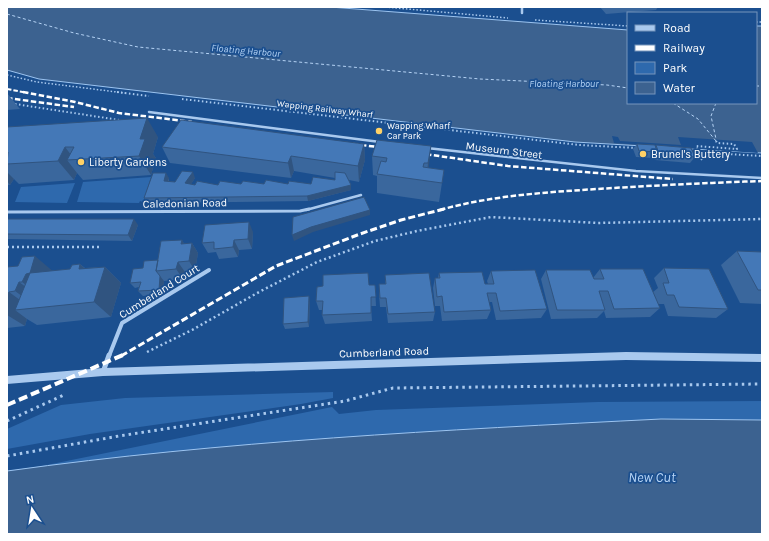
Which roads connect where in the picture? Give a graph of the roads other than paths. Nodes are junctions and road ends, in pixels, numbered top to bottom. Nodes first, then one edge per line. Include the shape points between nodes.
1 (522, 7) edge
2 (522, 13) dead end
3 (149, 112) dead end
4 (382, 143) edge
5 (421, 148) edge
6 (762, 178) edge
7 (361, 195) dead end
8 (7, 212) edge
9 (208, 270) dead end
10 (762, 358) edge
11 (103, 372) junction
12 (7, 380) edge

1 - 2 street
3 - 4 lane
5 - 6 lane, Museum Street via 646,172
7 - 8 lane, Caledonian Road via 300,211
9 - 11 street, Cumberland Court via 122,323
10 - 11 street, Cumberland Road via 626,356
11 - 12 street, Cumberland Road

